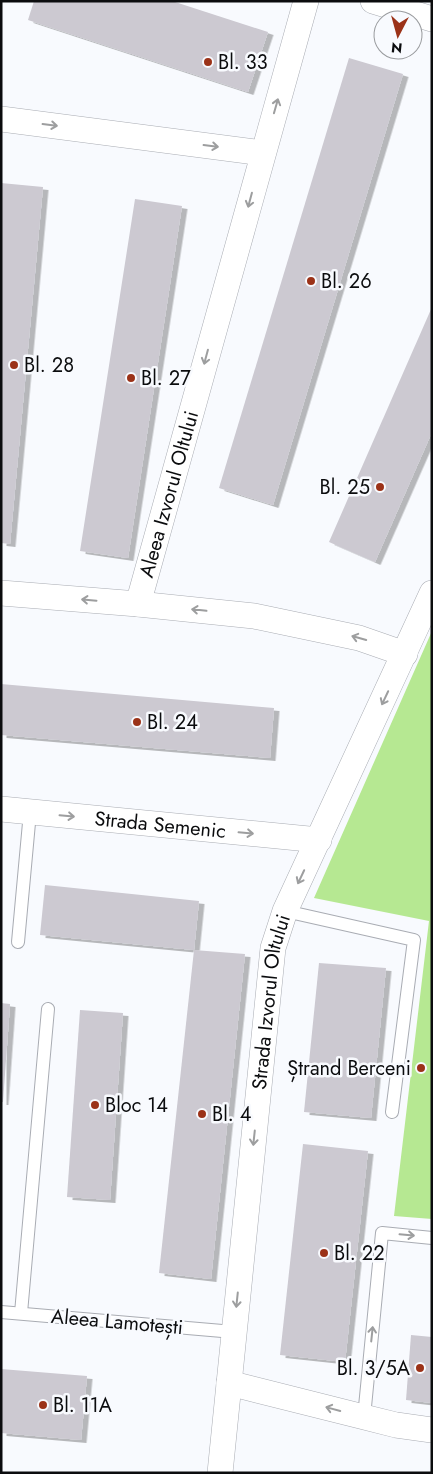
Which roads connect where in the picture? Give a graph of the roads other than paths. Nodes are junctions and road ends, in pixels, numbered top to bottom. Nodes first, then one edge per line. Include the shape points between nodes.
1 (306, 1) edge
2 (373, 1) edge
3 (432, 19) edge
4 (1, 119) edge
5 (263, 153) junction
6 (1, 593) edge
7 (432, 593) edge
8 (138, 604) junction
9 (405, 654) junction
10 (1, 810) edge
11 (30, 812) junction
12 (319, 840) junction
13 (285, 910) junction
14 (18, 942) dead end
15 (48, 1009) dead end
16 (392, 1112) dead end
17 (432, 1238) edge
18 (1, 1312) edge
19 (21, 1313) junction
20 (234, 1332) junction
21 (229, 1383) junction
22 (364, 1418) junction
23 (432, 1430) edge
24 (220, 1473) edge

5 -> 1 street, Aleea Izvorul Oltului
2 - 3 street
4 -> 5 street
5 -> 8 street, Aleea Izvorul Oltului
8 -> 6 street, Aleea Izvorul Oltului
7 - 9 street, Strada Izvorul Oltului
9 -> 8 street, Aleea Izvorul Oltului via 359,638 254,616
9 -> 12 street, Strada Izvorul Oltului
10 - 11 street, Strada Semenic
11 -> 12 street, Strada Semenic
11 - 14 lane
12 -> 13 street, Strada Izvorul Oltului
13 - 16 lane via 414,940
13 -> 20 street, Strada Izvorul Oltului via 273,948
15 - 19 lane
22 -> 17 lane via 382,1233
18 - 19 lane, Aleea Lamotești
19 - 20 lane, Aleea Lamotești
20 - 21 street, Strada Izvorul Oltului
22 -> 21 street
21 - 24 street, Strada Izvorul Oltului
22 - 23 street

